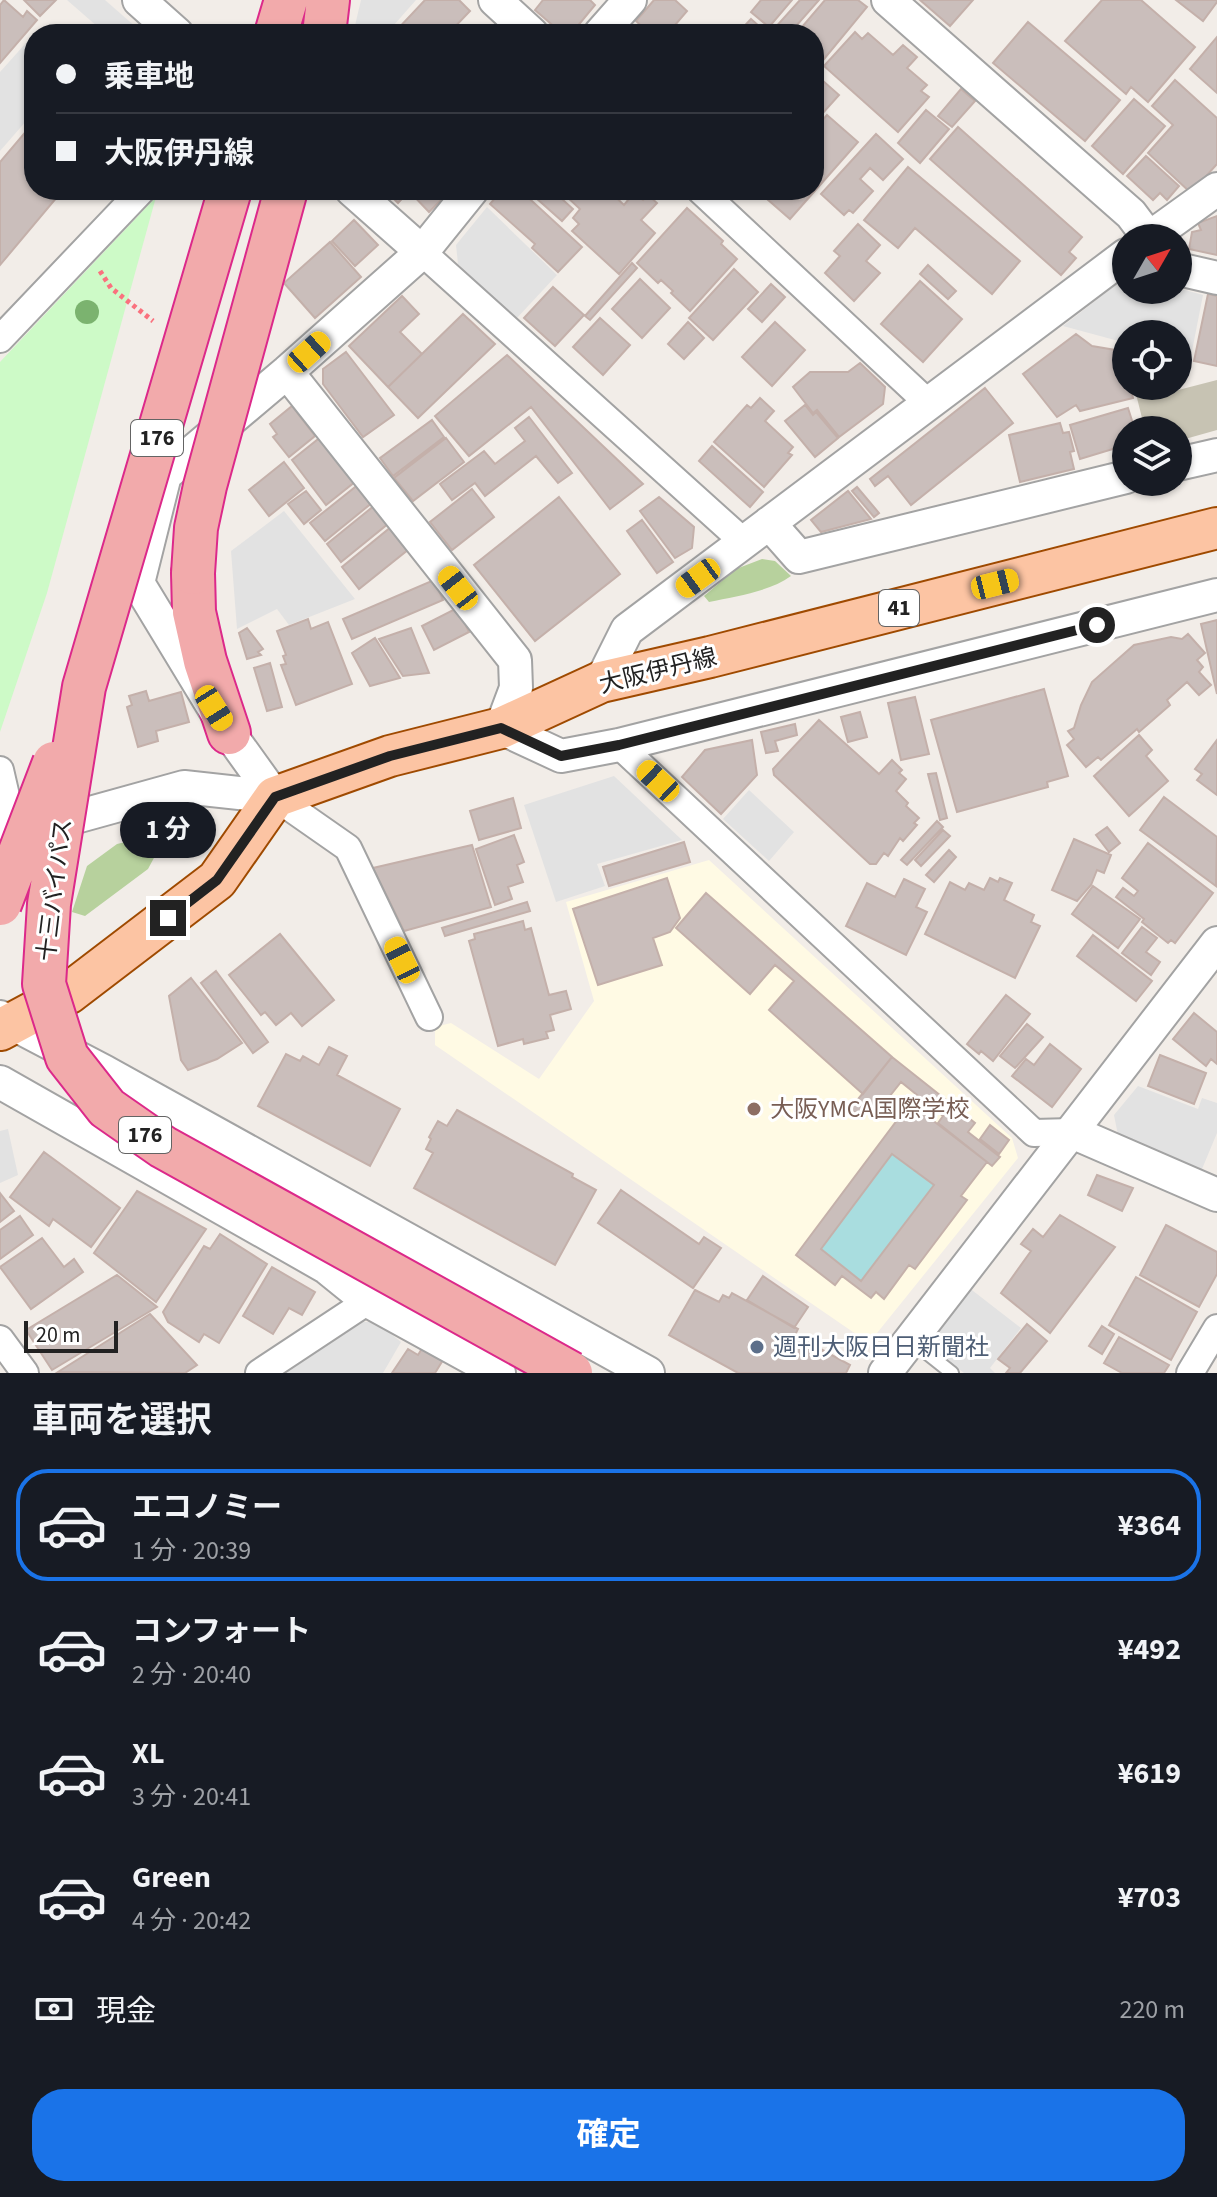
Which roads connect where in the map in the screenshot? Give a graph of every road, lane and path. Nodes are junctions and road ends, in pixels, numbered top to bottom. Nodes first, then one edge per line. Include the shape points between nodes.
1 (139, 0) edge
2 (286, 0) edge
3 (328, 0) edge
4 (495, 0) edge
5 (630, 0) edge
6 (888, 0) edge
7 (166, 24) edge
8 (279, 24) edge
9 (325, 24) edge
10 (521, 24) edge
11 (609, 24) edge
12 (1217, 189) edge
13 (132, 200) edge
14 (227, 200) edge
15 (283, 200) edge
16 (363, 200) edge
17 (464, 200) edge
18 (711, 200) edge
19 (1138, 224) edge
20 (1168, 224) edge
21 (422, 252) junction
22 (1112, 265) edge
23 (1192, 272) edge
24 (1217, 278) edge
25 (0, 339) edge
26 (287, 372) junction
27 (927, 402) junction
28 (1217, 455) edge
29 (1192, 461) edge
30 (1112, 480) edge
31 (1207, 531) edge
32 (757, 533) junction
33 (1217, 595) edge
34 (601, 682) junction
35 (84, 687) junction
36 (501, 728) junction
37 (229, 733) junction
38 (619, 745) junction
39 (0, 770) edge
40 (275, 797) junction
41 (7, 836) edge
42 (0, 904) edge
43 (1217, 943) edge
44 (429, 1017) dead end
45 (4, 1024) edge
46 (0, 1082) edge
47 (1072, 1132) junction
48 (1217, 1195) edge
49 (368, 1301) junction
50 (1217, 1328) edge
51 (0, 1339) edge
52 (910, 1340) junction
53 (25, 1373) edge
54 (259, 1373) edge
55 (499, 1373) edge
56 (571, 1373) edge
57 (648, 1373) edge
58 (885, 1373) edge
59 (952, 1373) edge
60 (1190, 1373) edge

1 - 7 street
2 - 8 highway
3 - 9 highway
4 - 10 street
5 - 11 street
6 - 19 street
12 - 20 street
13 - 25 street
14 - 35 highway, 十三バイパス / 176, bridge
15 - 37 highway, bridge via 196,528 194,612
16 - 21 street
17 - 21 street
18 - 27 street
21 - 26 street
21 - 32 street
22 - 27 street
23 - 24 street
26 - 36 street via 515,660 516,688
26 - 37 street via 165,475 138,583
27 - 32 street
28 - 29 street
30 - 32 street via 799,557
31 - 34 main road, 大阪伊丹線 / 41
32 - 34 street via 627,630
33 - 38 street
34 - 36 main road, 大阪伊丹線 / 41
35 - 42 highway, bridge
35 - 56 highway, 十三バイパス / 176, bridge via 49,904 44,984 67,1057 107,1108 163,1147
36 - 38 street via 561,756
36 - 40 main road, 大阪伊丹線 / 41 via 390,756
37 - 40 street
38 - 47 street via 1034,1133
39 - 41 street via 7,792
40 - 41 street via 184,787
40 - 44 street via 348,848
40 - 45 main road via 217,880 69,993
43 - 47 street
45 - 57 street via 105,1072
46 - 49 street via 326,1267
47 - 48 street
47 - 52 street
49 - 54 street
49 - 55 street
50 - 60 street
51 - 53 street
52 - 58 street
52 - 59 lane

